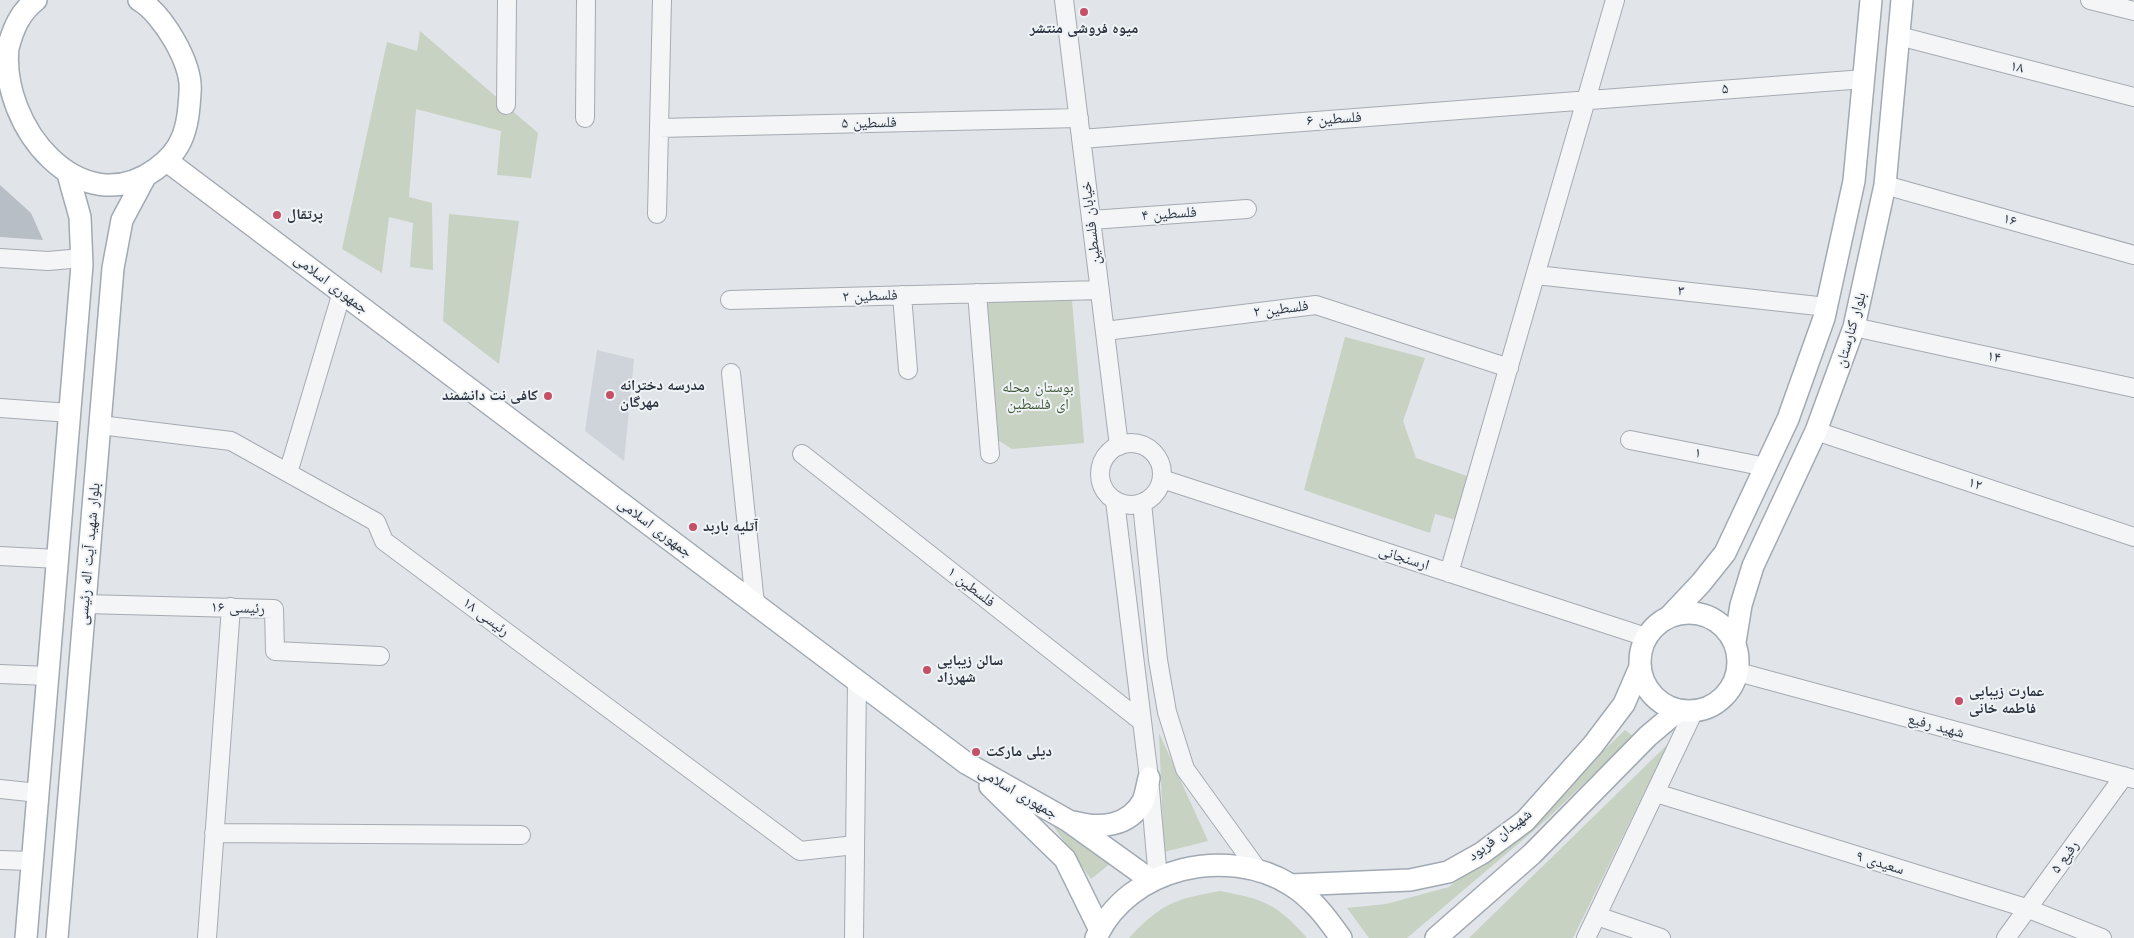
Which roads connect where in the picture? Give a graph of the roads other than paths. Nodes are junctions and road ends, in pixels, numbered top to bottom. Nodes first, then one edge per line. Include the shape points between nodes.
1 (139, 0) edge
2 (164, 0) edge
3 (507, 0) edge
4 (586, 0) edge
5 (662, 0) edge
6 (1064, 0) edge
7 (1615, 0) edge
8 (1871, 0) edge
9 (1902, 0) edge
10 (2090, 0) edge
11 (32, 3) edge
12 (2134, 11) edge
13 (0, 17) edge
14 (164, 24) junction
15 (1899, 36) junction
16 (1864, 80) junction
17 (5, 97) edge
18 (2134, 97) edge
19 (1586, 100) junction
20 (506, 105) dead end
21 (585, 118) dead end
22 (1079, 118) junction
23 (659, 128) junction
24 (1081, 139) junction
25 (167, 161) junction
26 (68, 174) junction
27 (145, 177) junction
28 (1885, 185) junction
29 (1247, 209) dead end
30 (657, 214) dead end
31 (1091, 220) junction
32 (2134, 255) edge
33 (0, 258) edge
34 (82, 258) junction
35 (1536, 275) junction
36 (1100, 290) junction
37 (342, 292) junction
38 (977, 293) junction
39 (902, 295) junction
40 (730, 300) dead end
41 (1827, 307) junction
42 (1854, 327) junction
43 (1105, 331) junction
44 (1508, 368) junction
45 (908, 370) dead end
46 (731, 374) dead end
47 (2134, 388) edge
48 (0, 408) edge
49 (70, 413) junction
50 (100, 425) junction
51 (1816, 431) junction
52 (1630, 440) dead end
53 (1119, 446) junction
54 (802, 454) dead end
55 (990, 454) dead end
56 (1766, 467) junction
57 (288, 473) junction
58 (1162, 479) junction
59 (1115, 501) junction
60 (1142, 503) junction
61 (2134, 537) edge
62 (0, 556) edge
63 (58, 559) junction
64 (1449, 572) junction
65 (85, 604) junction
66 (755, 604) junction
67 (231, 607) junction
68 (1669, 617) junction
69 (1646, 637) junction
70 (1735, 642) junction
71 (380, 656) dead end
72 (1640, 667) junction
73 (1738, 672) junction
74 (0, 674) edge
75 (48, 676) junction
76 (857, 681) junction
77 (1687, 711) junction
78 (1141, 720) junction
79 (966, 763) junction
80 (1149, 778) junction
81 (2129, 778) edge
82 (0, 790) edge
83 (38, 793) junction
84 (1656, 793) junction
85 (1067, 820) junction
86 (214, 832) junction
87 (521, 835) dead end
88 (855, 844) junction
89 (0, 860) edge
90 (32, 861) junction
91 (1258, 870) junction
92 (1155, 880) junction
93 (1291, 885) junction
94 (2026, 908) junction
95 (1597, 916) junction
96 (1098, 934) edge
97 (26, 938) edge
98 (57, 938) edge
99 (207, 938) edge
100 (854, 938) edge
101 (1341, 938) edge
102 (1436, 938) edge
103 (1586, 938) edge
104 (1661, 938) edge
105 (2006, 938) edge
106 (2102, 938) edge

1 - 14 main road
2 - 14 main road
3 - 20 street
4 - 21 street
5 - 23 street
6 - 22 street, خیابان فلسطین
7 - 19 street
8 - 16 main road, بلوار کنارستان
9 - 15 main road, بلوار کنارستان
10 - 12 street
11 - 13 main road
11 - 17 main road via 13,29 4,78
14 - 25 main road via 177,44 191,89 182,138
15 - 18 street, ۱۸
15 - 28 main road, بلوار کنارستان
16 - 19 street, ۵
16 - 41 main road, بلوار کنارستان via 1854,181
17 - 26 main road via 31,143 47,161
19 - 24 street, فلسطین ۶
19 - 35 street
22 - 23 street, فلسطین ۵
22 - 24 street, خیابان فلسطین
23 - 30 street
24 - 31 street, خیابان فلسطین
25 - 27 main road
25 - 37 main road, جمهوری اسلامی
26 - 27 main road via 92,184 119,185
26 - 34 main road, بلوار شهید آیت اله رئیسی via 80,217
27 - 50 main road, بلوار شهید آیت اله رئیسی via 122,220 115,258
28 - 32 street, ۱۶
28 - 42 main road, بلوار کنارستان
29 - 31 street, فلسطین ۴
31 - 36 street, خیابان فلسطین
33 - 34 street via 48,261
34 - 49 main road, بلوار شهید آیت اله رئیسی
35 - 41 street, ۳
35 - 44 street
36 - 38 street, فلسطین ۲
36 - 43 street, خیابان فلسطین
37 - 57 street
37 - 66 main road, جمهوری اسلامی
38 - 39 street, فلسطین ۲
38 - 55 street
39 - 40 street, فلسطین ۲
39 - 45 street
41 - 56 main road, بلوار کنارستان via 1788,419
42 - 47 street, ۱۴
42 - 51 main road, بلوار کنارستان
43 - 44 street, فلسطین ۲ via 1316,305
43 - 53 street, خیابان فلسطین
44 - 64 street
46 - 66 street
48 - 49 street
49 - 63 main road, بلوار شهید آیت اله رئیسی
50 - 57 street, رئیسی ۱۸ via 231,441
50 - 65 main road, بلوار شهید آیت اله رئیسی
51 - 61 street, ۱۲
51 - 70 main road, بلوار کنارستان via 1753,566 1740,605
52 - 56 street, ۱
53 - 58 street via 1132,443 1150,450 1161,466
53 - 59 street via 1101,465 1100,479 1105,491
54 - 78 street, فلسطین ۱
56 - 68 main road, بلوار کنارستان via 1725,552
57 - 88 street, رئیسی ۱۸ via 376,522 384,541 800,850
58 - 60 street via 1152,498
58 - 64 street, ارسنجانی
59 - 60 street via 1133,505
59 - 78 street
60 - 91 street via 1158,660 1167,712 1186,769
62 - 63 street
63 - 75 main road, بلوار شهید آیت اله رئیسی
64 - 69 street, ارسنجانی
65 - 67 street, رئیسی ۱۶
65 - 98 main road, بلوار شهید آیت اله رئیسی
66 - 76 main road, جمهوری اسلامی
67 - 71 street, رئیسی ۱۶ via 274,609 275,651
67 - 86 street
68 - 69 main road
68 - 70 main road via 1692,613 1714,619
69 - 72 main road via 1640,652
70 - 73 main road
72 - 77 main road via 1652,695 1664,705
72 - 93 main road, شهيدان فربود via 1624,704 1593,745 1524,821 1482,853 1448,872 1410,880
73 - 77 main road via 1723,699 1709,707
73 - 81 street, شهید رفیع
74 - 75 street
75 - 83 main road, بلوار شهید آیت اله رئیسی
76 - 79 main road, جمهوری اسلامی
76 - 88 street
77 - 84 street
77 - 102 main road, شهيدان فربود via 1648,736 1532,854
78 - 80 street
79 - 85 main road, جمهوری اسلامی
79 - 96 main road via 1065,859
80 - 85 main road via 1143,801 1125,820 1099,826
80 - 92 street
81 - 94 street, رفیع ۵
82 - 83 street
83 - 90 main road, بلوار شهید آیت اله رئیسی
84 - 94 street, سعیدی ۹
84 - 95 street
85 - 92 main road, جمهوری اسلامی
86 - 87 street
86 - 99 street
88 - 100 street
89 - 90 street
90 - 97 main road, بلوار شهید آیت اله رئیسی
91 - 92 main road via 1222,864 1186,868
91 - 93 main road
92 - 96 main road via 1123,902
93 - 101 main road via 1319,908
94 - 105 street, رفیع ۵
94 - 106 street, سعیدی ۹
95 - 103 street
95 - 104 street

